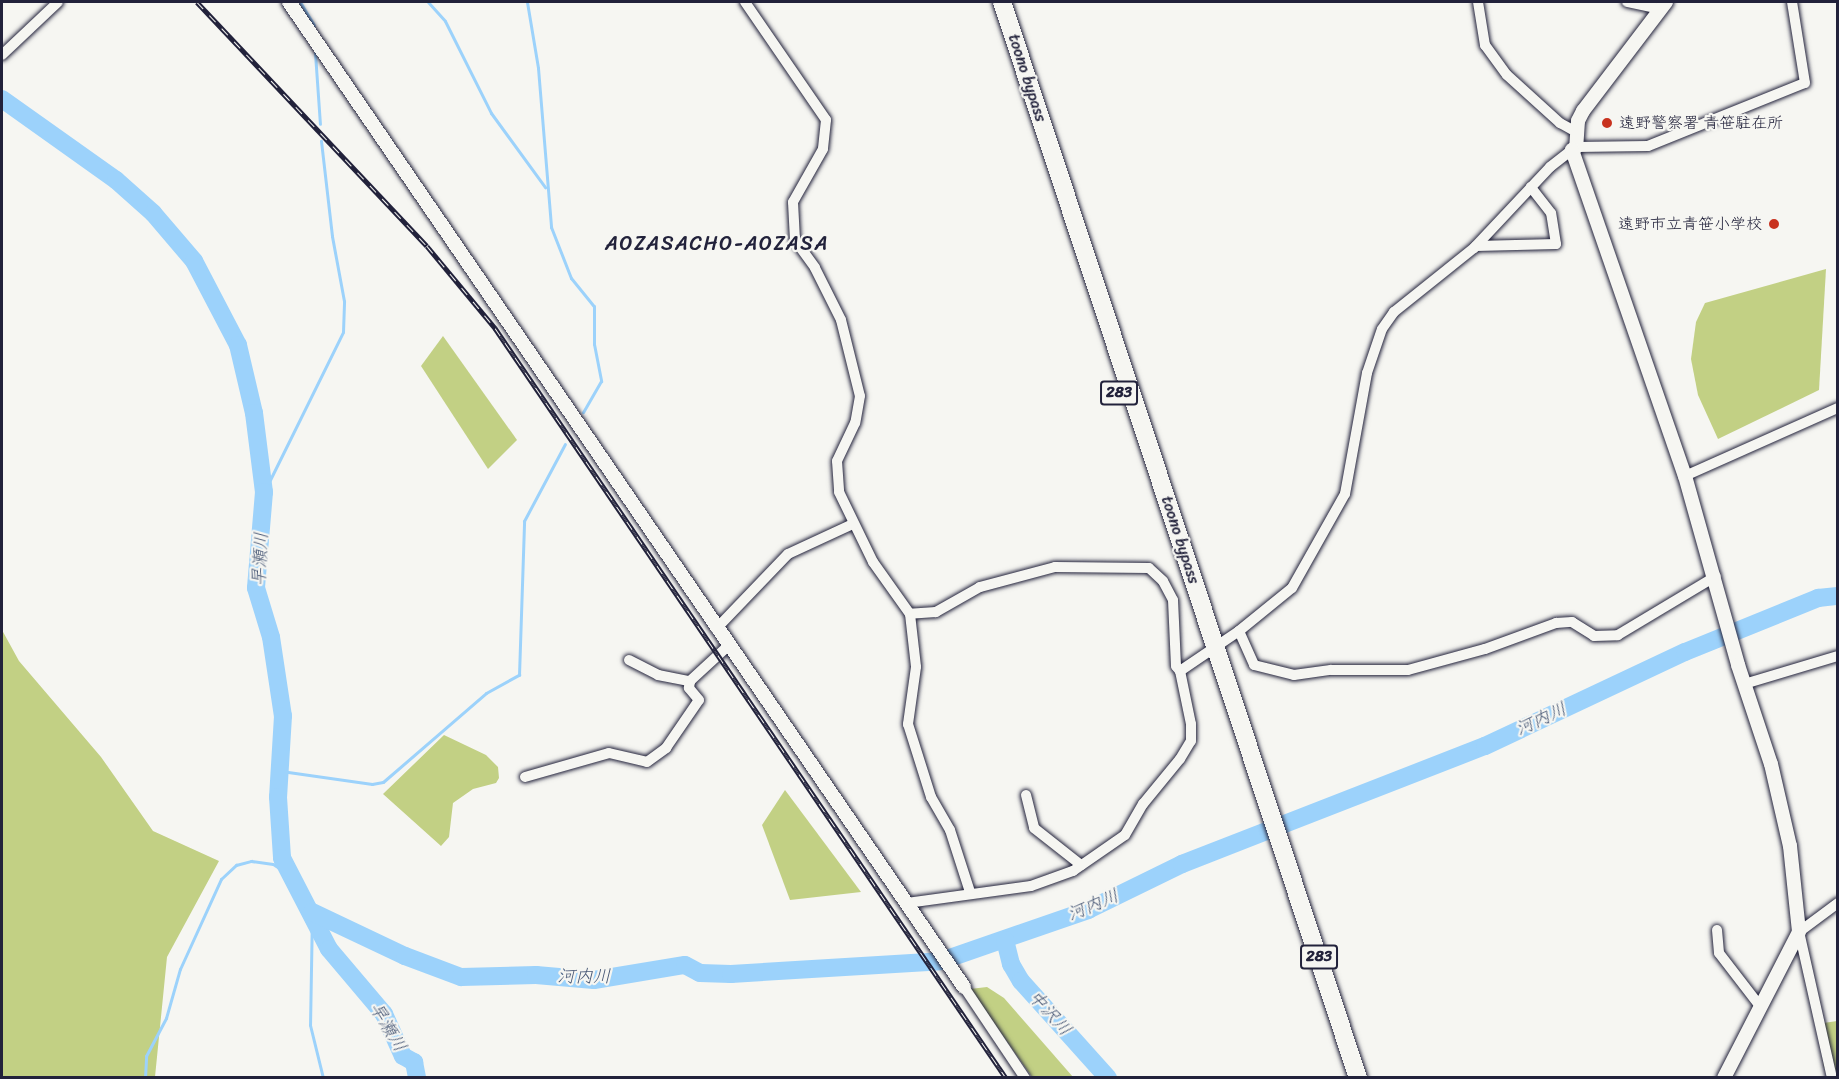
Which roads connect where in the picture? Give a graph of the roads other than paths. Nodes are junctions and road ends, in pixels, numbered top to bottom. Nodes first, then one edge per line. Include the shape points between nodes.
1 (58, 2) edge
2 (289, 2) edge
3 (745, 2) edge
4 (989, 2) edge
5 (1002, 2) edge
6 (1478, 2) edge
7 (1627, 2) edge
8 (1792, 2) edge
9 (1662, 5) edge
10 (2, 55) edge
11 (1576, 132) junction
12 (1041, 138) junction
13 (1574, 149) junction
14 (1532, 187) junction
15 (1476, 246) junction
16 (1838, 408) edge
17 (1685, 476) junction
18 (853, 524) junction
19 (1717, 582) junction
20 (910, 614) junction
21 (716, 629) junction
22 (1239, 631) junction
23 (728, 646) junction
24 (1210, 649) junction
25 (1838, 656) edge
26 (629, 660) dead end
27 (1180, 671) junction
28 (690, 681) junction
29 (1744, 684) junction
30 (525, 777) dead end
31 (1026, 795) dead end
32 (1082, 865) junction
33 (970, 892) junction
34 (907, 903) junction
35 (1838, 903) edge
36 (1717, 930) dead end
37 (1799, 932) junction
38 (1308, 944) junction
39 (964, 987) joint
40 (1759, 1005) junction
41 (1025, 1077) edge
42 (1346, 1077) edge
43 (1358, 1077) edge
44 (1724, 1077) edge
45 (1832, 1077) edge

1 - 10 street
2 - 21 street via 406,167
3 - 18 street via 826,120 822,149 794,202 795,240 815,268 841,320 860,396 855,423 837,461 839,492
4 - 12 highway, toono bypass / 283
5 - 12 highway, toono bypass / 283
6 - 11 street via 1485,45 1507,75 1560,123
7 - 9 street
8 - 13 street via 1805,83 1648,146
9 - 11 street via 1583,111
11 - 13 street
12 - 24 highway, toono bypass / 283
13 - 14 street
13 - 17 street
14 - 15 street
14 - 15 street via 1551,213 1556,244
15 - 22 street via 1413,294 1388,321 1367,373 1345,494 1292,588
16 - 17 street
17 - 19 street
18 - 20 street via 873,562
18 - 21 street via 788,554
19 - 22 street via 1618,635 1594,636 1572,622 1556,623 1485,650 1408,670 1331,670 1294,675 1254,665
19 - 29 street
20 - 27 street via 936,612 980,586 1055,567 1149,568 1163,581 1173,600 1176,666
20 - 33 street via 916,667 908,723 931,797 950,830
21 - 23 street
22 - 24 street
23 - 28 street
23 - 34 street
24 - 27 street
24 - 38 highway, toono bypass / 283
25 - 29 street
26 - 28 street via 658,675
27 - 32 street via 1191,741 1125,835
28 - 30 street via 689,688 699,700 666,748 647,762 609,753
29 - 37 street via 1771,764 1788,835
31 - 32 street via 1034,828
32 - 33 street via 1031,886
33 - 34 street
34 - 39 street
35 - 37 street
36 - 40 street via 1719,953
37 - 40 street
37 - 45 street
38 - 42 highway, toono bypass / 283
38 - 43 highway, toono bypass / 283
39 - 41 street
40 - 44 street

